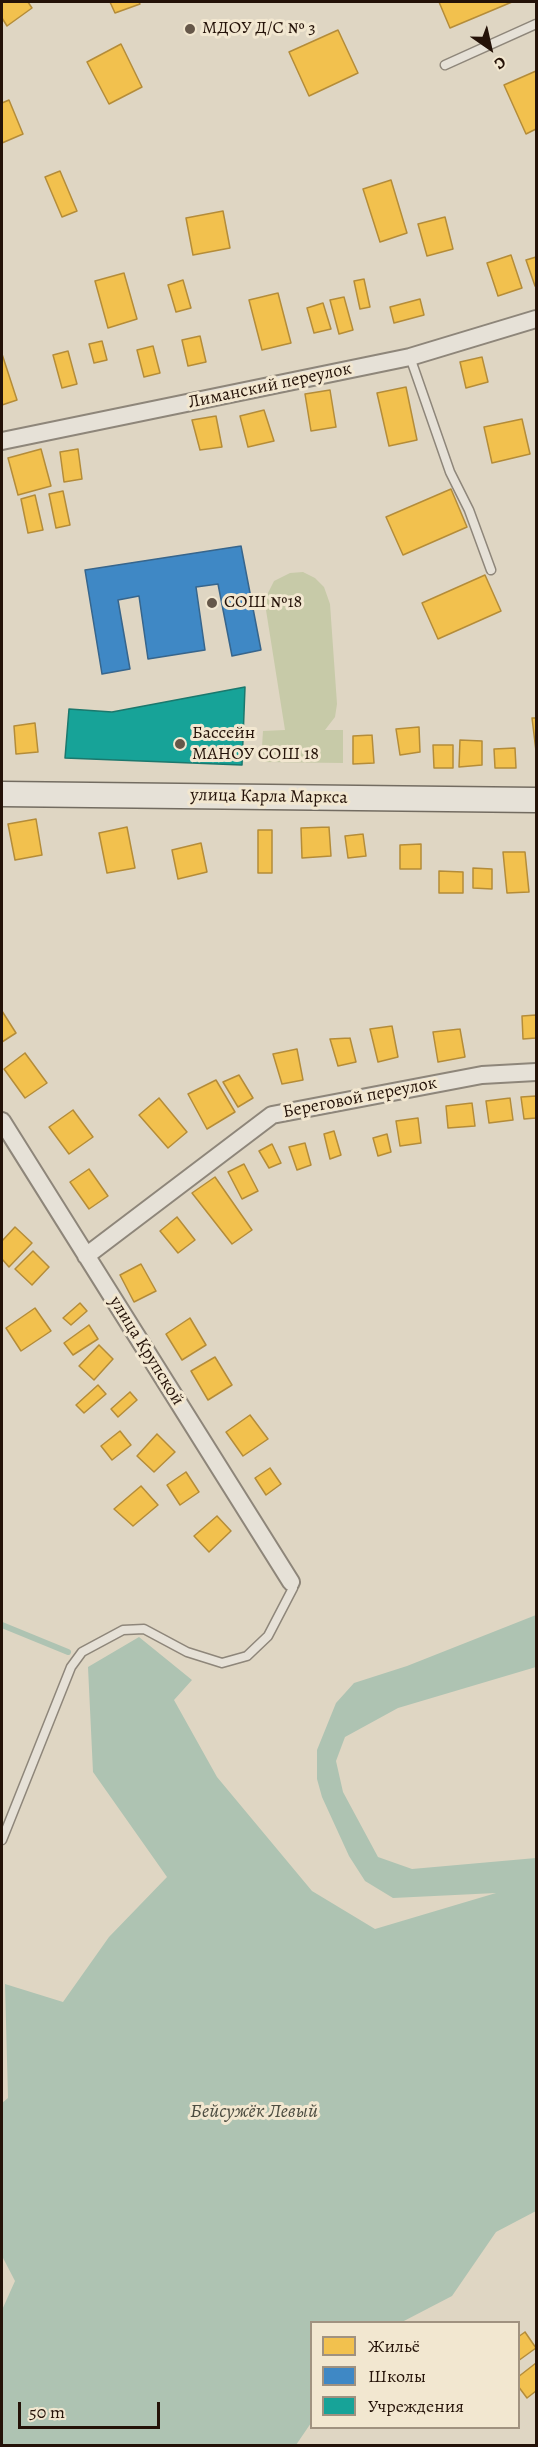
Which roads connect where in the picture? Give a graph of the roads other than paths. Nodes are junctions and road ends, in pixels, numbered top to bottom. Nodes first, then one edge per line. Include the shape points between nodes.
1 (537, 24) edge
2 (445, 65) dead end
3 (537, 319) edge
4 (410, 357) junction
5 (2, 441) edge
6 (491, 570) dead end
7 (2, 794) edge
8 (537, 800) edge
9 (537, 1072) edge
10 (2, 1121) edge
11 (86, 1256) junction
12 (291, 1582) joint
13 (2, 1840) edge

1 - 2 lane
3 - 4 street, Лиманский переулок
4 - 5 street, Лиманский переулок
4 - 6 lane via 450,472
7 - 8 main road, улица Карла Маркса
9 - 11 street, Береговой переулок via 482,1075 272,1115
10 - 11 street, улица Крупской
11 - 12 street, улица Крупской
12 - 13 lane via 293,1588 268,1636 247,1656 222,1663 186,1652 144,1629 123,1630 82,1652 71,1667

